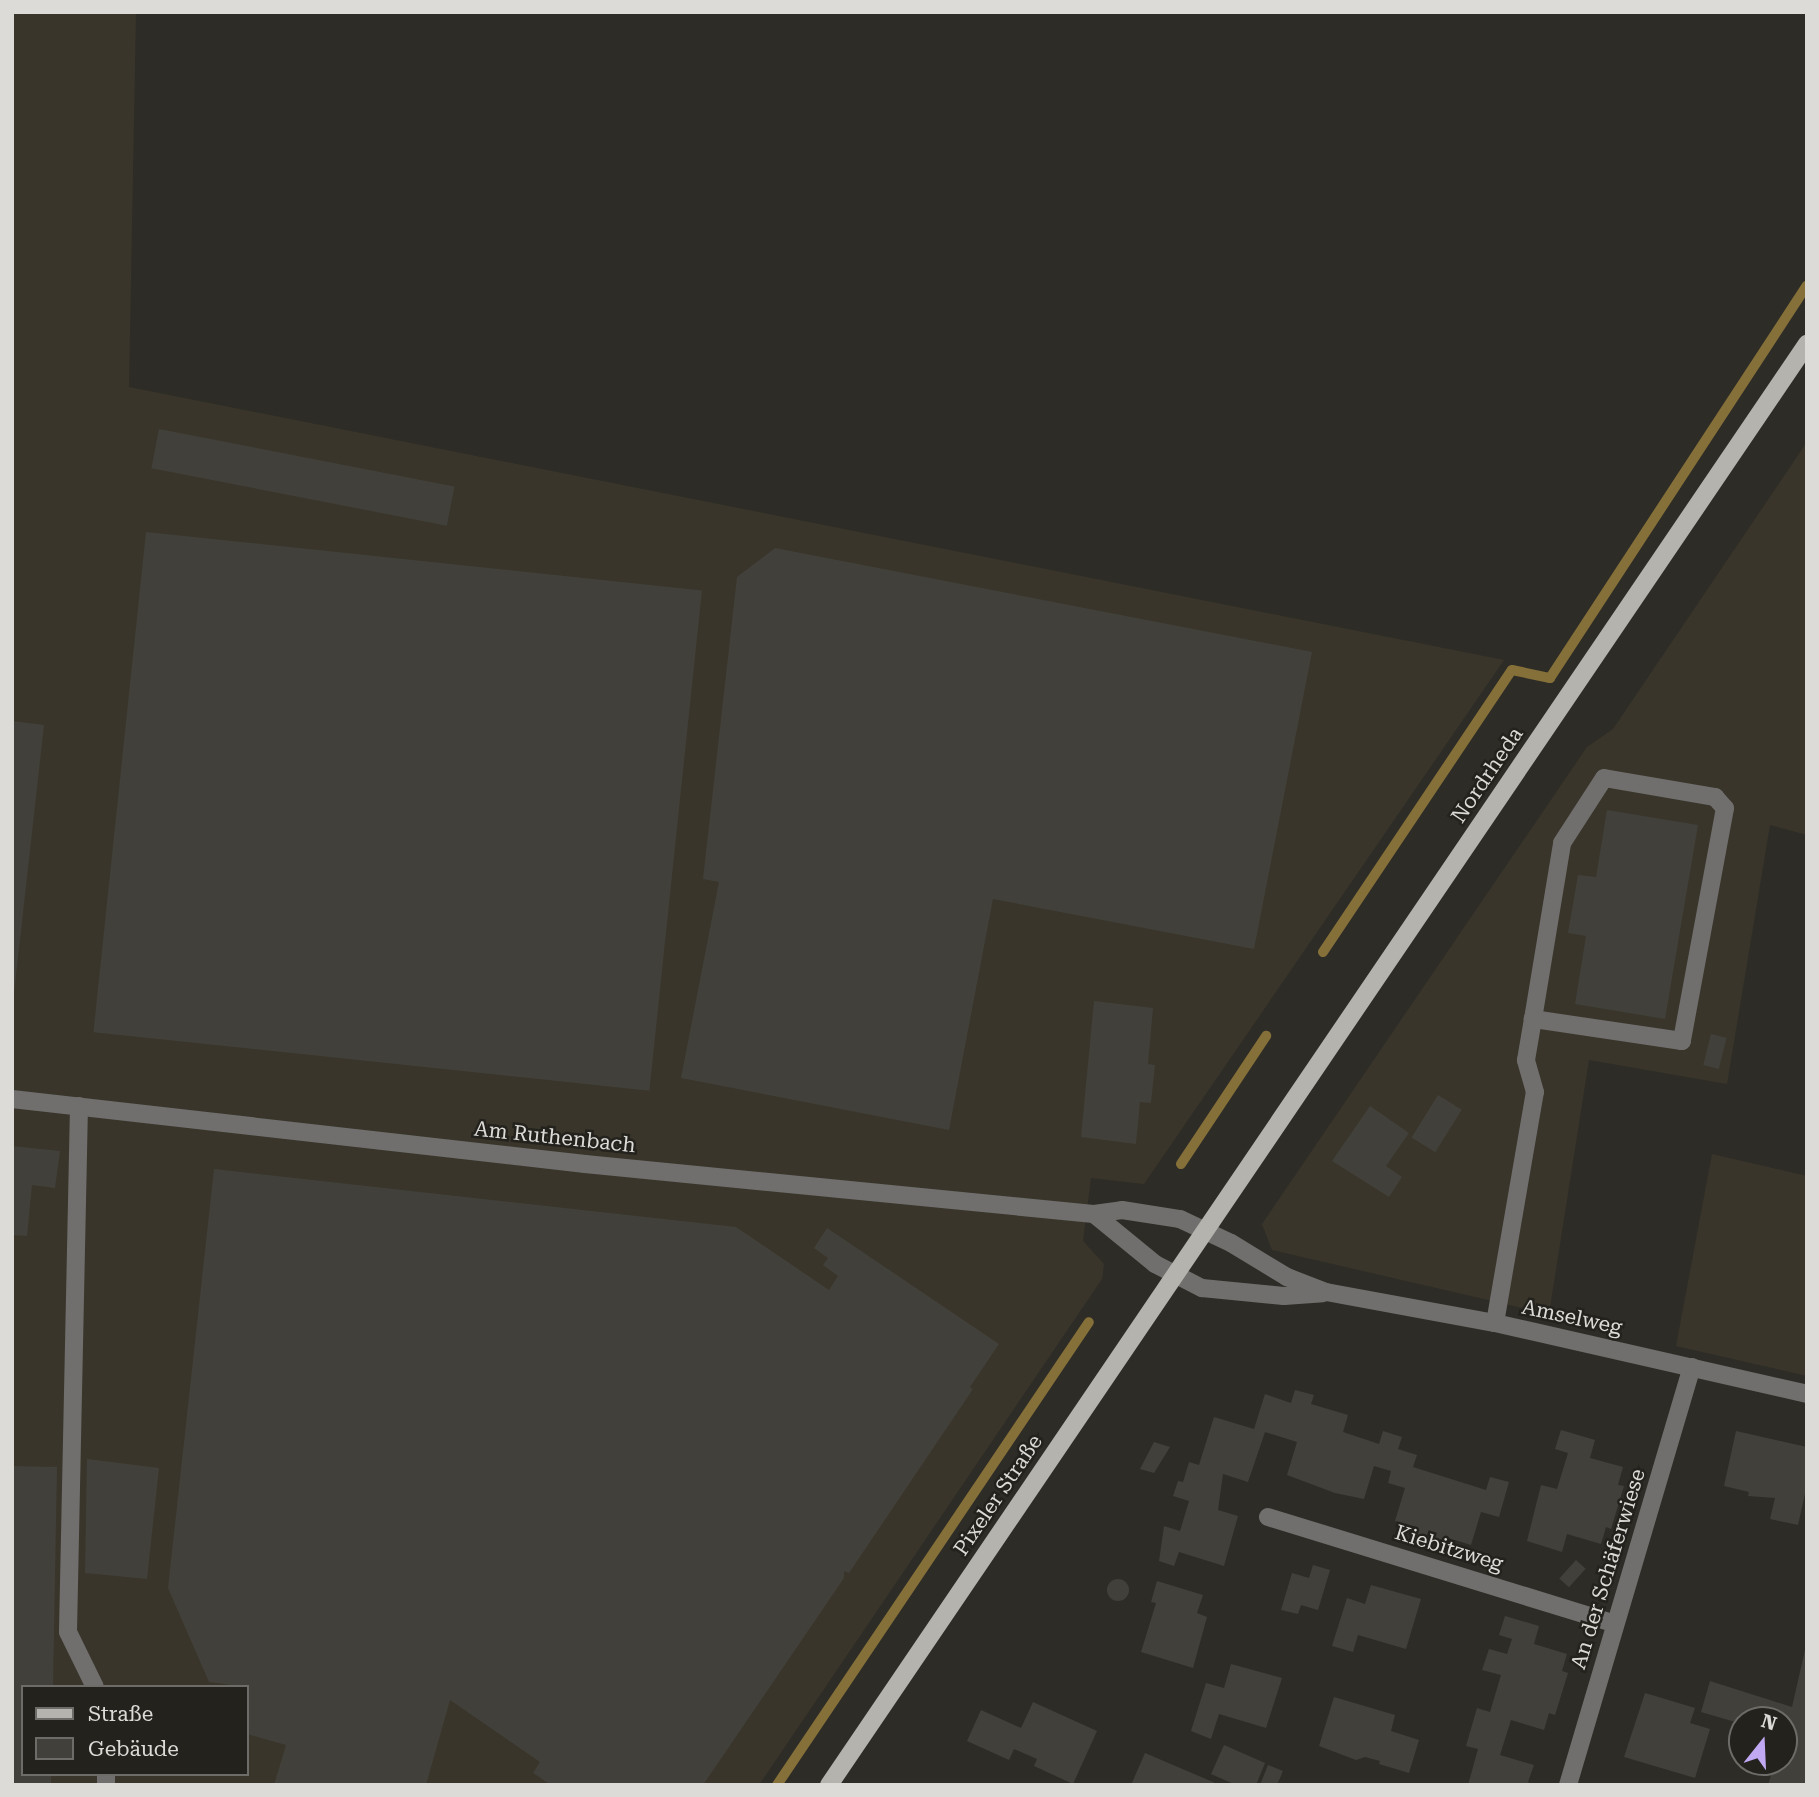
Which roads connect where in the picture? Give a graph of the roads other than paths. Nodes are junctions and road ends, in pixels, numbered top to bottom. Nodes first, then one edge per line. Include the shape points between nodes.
1 (1807, 344) edge
2 (1533, 1019) junction
3 (12, 1099) edge
4 (79, 1106) junction
5 (1094, 1214) junction
6 (1204, 1230) junction
7 (1174, 1274) junction
8 (1326, 1292) junction
9 (1495, 1323) junction
10 (1692, 1367) junction
11 (1807, 1394) edge
12 (1268, 1517) dead end
13 (1615, 1624) junction
14 (93, 1685) edge
15 (829, 1785) edge
16 (1568, 1785) edge

1 - 6 main road, Nordrheda
2 - 2 street via 1682,1041 1725,808 1715,797 1604,778 1562,843
2 - 9 street via 1526,1060 1535,1092
3 - 4 street, Am Ruthenbach
4 - 5 street, Am Ruthenbach via 585,1164
4 - 14 street via 68,1632
5 - 6 street, Am Ruthenbach via 1122,1210 1180,1219
5 - 7 street
6 - 7 main road, Pixeler Straße
6 - 8 street, Amselweg via 1287,1277
7 - 8 street, Amselweg via 1202,1288 1284,1296
7 - 15 main road, Pixeler Straße
8 - 9 street, Amselweg
9 - 10 street, Amselweg
10 - 11 street, Amselweg
10 - 13 street, An der Schäferwiese
12 - 13 street, Kiebitzweg
13 - 16 street, An der Schäferwiese

